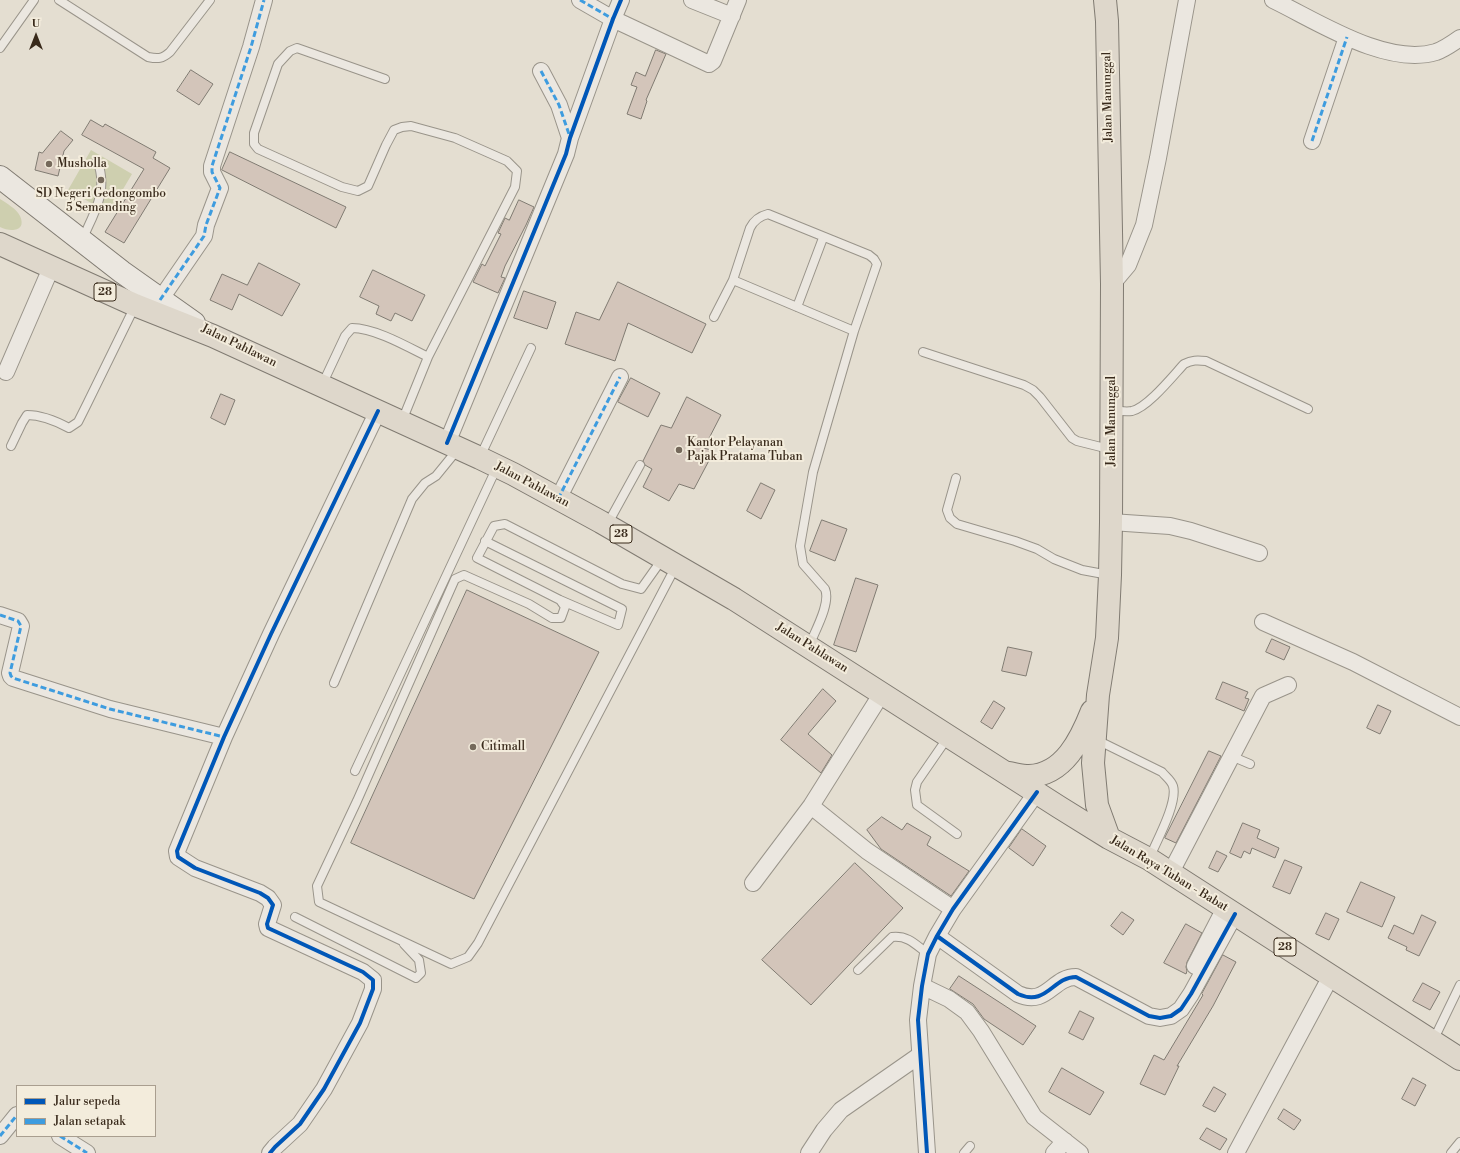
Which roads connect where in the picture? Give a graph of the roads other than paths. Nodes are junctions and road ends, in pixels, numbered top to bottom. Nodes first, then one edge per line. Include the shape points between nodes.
1 (34, 0) edge
2 (59, 0) edge
3 (210, 0) edge
4 (264, 0) edge
5 (580, 0) edge
6 (621, 0) edge
7 (692, 0) edge
8 (738, 0) edge
9 (1105, 0) edge
10 (1187, 0) edge
11 (1273, 0) edge
12 (732, 16) junction
13 (613, 19) junction
14 (1347, 37) junction
15 (1460, 38) edge
16 (0, 48) edge
17 (541, 71) dead end
18 (385, 79) dead end
19 (570, 138) junction
20 (1312, 141) dead end
21 (97, 160) dead end
22 (0, 177) edge
23 (824, 238) junction
24 (82, 241) junction
25 (0, 244) edge
26 (51, 268) junction
27 (733, 280) junction
28 (1112, 284) junction
29 (160, 300) junction
30 (135, 305) junction
31 (797, 307) junction
32 (714, 317) dead end
33 (854, 331) junction
34 (213, 336) junction
35 (532, 348) dead end
36 (922, 352) dead end
37 (428, 357) junction
38 (6, 372) dead end
39 (620, 377) dead end
40 (322, 385) junction
41 (1308, 409) dead end
42 (1112, 410) junction
43 (378, 411) junction
44 (402, 422) junction
45 (453, 445) junction
46 (11, 446) dead end
47 (1112, 450) junction
48 (489, 462) junction
49 (640, 465) dead end
50 (956, 478) dead end
51 (558, 499) junction
52 (1111, 522) junction
53 (607, 526) junction
54 (485, 541) junction
55 (1259, 554) dead end
56 (670, 561) junction
57 (451, 566) junction
58 (464, 575) junction
59 (1110, 575) junction
60 (560, 600) junction
61 (0, 615) edge
62 (1263, 622) dead end
63 (809, 646) junction
64 (334, 683) dead end
65 (1288, 685) dead end
66 (882, 693) junction
67 (1098, 695) junction
68 (1460, 717) edge
69 (949, 736) junction
70 (224, 737) junction
71 (1094, 739) junction
72 (1231, 756) junction
73 (1250, 764) dead end
74 (355, 771) dead end
75 (1006, 773) junction
76 (1037, 792) junction
77 (810, 806) junction
78 (1059, 806) joint
79 (957, 834) dead end
80 (1109, 838) junction
81 (1149, 859) junction
82 (1170, 874) junction
83 (753, 883) dead end
84 (953, 909) junction
85 (1230, 911) junction
86 (295, 917) dead end
87 (937, 936) junction
88 (399, 940) junction
89 (928, 954) junction
90 (858, 970) dead end
91 (1331, 976) junction
92 (1460, 985) edge
93 (922, 986) junction
94 (1433, 1042) junction
95 (920, 1055) junction
96 (1460, 1058) edge
97 (16, 1116) edge
98 (0, 1136) edge
99 (62, 1137) edge
100 (1064, 1141) junction
101 (1460, 1142) edge
102 (970, 1146) dead end
103 (87, 1153) edge
104 (270, 1153) edge
105 (809, 1153) edge
106 (927, 1153) edge
107 (964, 1153) edge
108 (1054, 1153) edge
109 (1080, 1153) edge
110 (1236, 1153) edge
111 (1451, 1153) edge

1 - 16 lane
2 - 3 lane via 148,57 158,59 164,58 170,52
4 - 29 street via 212,166 212,172 220,188 204,236
5 - 13 street
6 - 13 street
7 - 12 street
8 - 12 street
9 - 28 highway, Jalan Manunggal
10 - 28 street via 1144,226 1128,265
11 - 14 street
12 - 13 street via 710,64
13 - 19 street
14 - 15 street via 1397,53 1419,55 1437,52
14 - 20 street
17 - 19 street via 559,104
18 - 37 lane via 297,48 290,51 278,64 254,133 254,144 258,149 342,187 358,191 368,186 394,130 402,127 411,126 454,138 513,166 517,171 515,187
19 - 45 street
21 - 24 lane via 102,173 102,192
22 - 24 main road, Jalan Pahlawan
23 - 27 lane via 768,214 762,215 750,228
23 - 31 lane
23 - 33 lane via 869,255 877,264
24 - 29 main road, Jalan Pahlawan
25 - 26 highway, 28
26 - 30 highway, 28
26 - 38 street
27 - 31 lane
27 - 32 lane
28 - 42 highway, Jalan Manunggal
29 - 34 main road, Jalan Pahlawan
30 - 34 highway, 28
30 - 46 lane via 78,422 69,428 58,422 27,415
31 - 33 lane
33 - 63 lane via 813,472 800,546 803,564 827,593 825,608
34 - 40 highway, Jalan Pahlawan / 28
35 - 48 lane
36 - 47 lane via 1024,385 1033,390 1072,438
37 - 40 lane via 382,336 361,328 352,328 345,336
37 - 44 lane
39 - 51 street
40 - 43 highway, Jalan Pahlawan / 28
41 - 42 lane via 1198,360 1184,364 1140,408 1132,411
42 - 47 highway, Jalan Manunggal
43 - 44 highway, Jalan Pahlawan / 28
43 - 70 street
44 - 45 highway, Jalan Pahlawan / 28
45 - 48 highway, Jalan Pahlawan / 28
45 - 64 lane via 436,476 425,483 412,499
47 - 52 highway, Jalan Manunggal
48 - 51 highway, Jalan Pahlawan / 28
48 - 57 lane
49 - 53 lane
50 - 59 lane via 947,510 950,518 957,524 1030,546 1082,570
51 - 53 highway, Jalan Pahlawan / 28
52 - 55 street via 1170,526
52 - 59 highway, Jalan Manunggal
53 - 56 highway, Jalan Pahlawan / 28
54 - 56 lane via 494,526 505,524 622,584 641,589
54 - 60 lane via 477,558
54 - 60 lane via 622,609 618,625
56 - 63 highway, Jalan Pahlawan / 28
56 - 88 lane via 478,943 468,957 451,964
57 - 58 lane
57 - 74 lane
58 - 60 lane via 528,604 552,618 561,618 565,607
58 - 88 lane via 455,578 317,886 319,902
59 - 67 highway, Jalan Manunggal via 1107,638
61 - 70 street via 18,621 21,626 10,673 13,678 110,709
62 - 68 street via 1353,662
63 - 66 highway, Jalan Pahlawan / 28
65 - 72 street via 1263,696
66 - 69 highway, Jalan Pahlawan / 28
66 - 77 street
67 - 71 highway, Jalan Manunggal
67 - 75 highway via 1079,738 1060,765 1030,776
69 - 75 highway, Jalan Pahlawan / 28
69 - 79 lane via 917,782 916,797 918,805
70 - 104 street via 178,847 178,857 195,868 268,898 273,905 268,928 363,972 374,984 360,1023 324,1089 300,1124
71 - 80 highway, Jalan Manunggal via 1092,763 1095,794
71 - 81 lane via 1162,772 1172,783 1173,804
72 - 73 lane
72 - 82 street
75 - 76 highway, Jalan Pahlawan / 28
76 - 78 highway, Jalan Pahlawan / 28
76 - 84 street
77 - 83 street
77 - 84 street via 866,851
78 - 80 highway, Jalan Raya Tuban - Babat / 28
80 - 81 highway, Jalan Raya Tuban - Babat / 28
81 - 82 highway, Jalan Raya Tuban - Babat / 28
82 - 85 highway, Jalan Raya Tuban - Babat / 28
84 - 87 street
85 - 87 street via 1191,994 1179,1011 1160,1018 1149,1016 1076,977 1064,979 1038,997 1025,997
85 - 91 highway, Jalan Raya Tuban - Babat / 28
86 - 88 lane via 416,978 421,973 419,960
87 - 89 street
89 - 90 lane via 908,939 892,937
89 - 93 street
91 - 94 highway, Jalan Raya Tuban - Babat / 28
91 - 110 street
92 - 94 lane
93 - 95 street via 918,1020
93 - 100 street via 949,999 967,1012 1034,1117
94 - 96 highway, Jalan Raya Tuban - Babat / 28
95 - 105 street via 841,1110
95 - 106 street
97 - 98 street
99 - 103 street
100 - 108 street
100 - 109 street
101 - 111 lane
102 - 107 lane

